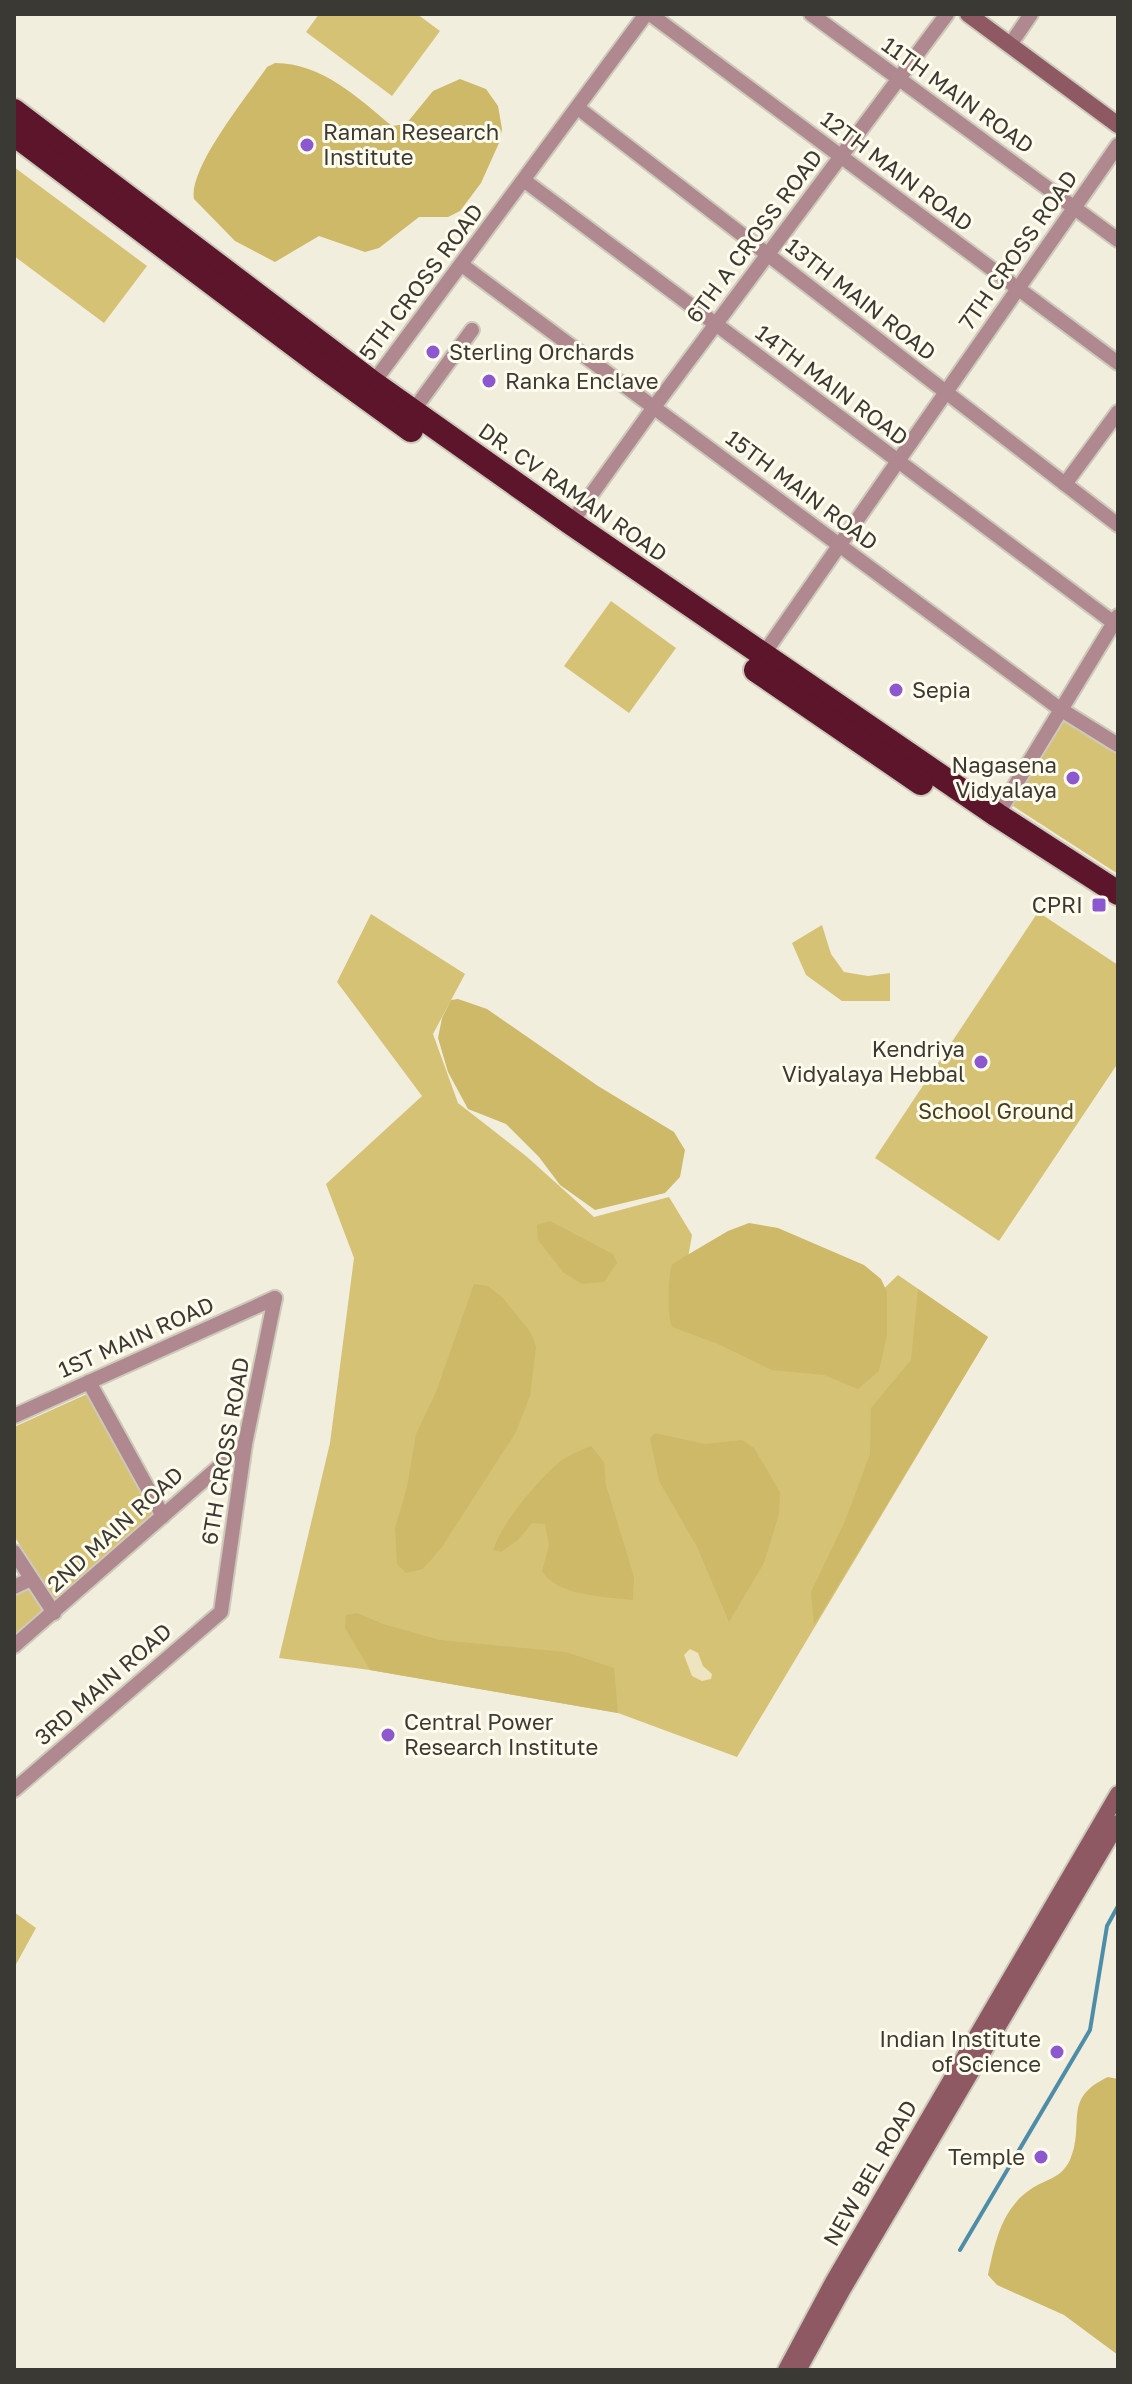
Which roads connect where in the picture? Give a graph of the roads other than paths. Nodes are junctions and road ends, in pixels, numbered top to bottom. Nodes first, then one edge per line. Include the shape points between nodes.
1 (648, 14) edge
2 (811, 14) edge
3 (947, 14) edge
4 (968, 14) edge
5 (1031, 14) edge
6 (1010, 45) junction
7 (899, 78) junction
8 (578, 108) junction
9 (14, 111) edge
10 (1118, 125) edge
11 (14, 134) edge
12 (1118, 145) edge
13 (841, 156) junction
14 (525, 181) junction
15 (1074, 208) junction
16 (1118, 240) edge
17 (767, 254) junction
18 (462, 265) junction
19 (1018, 289) junction
20 (715, 324) junction
21 (472, 330) dead end
22 (1118, 363) edge
23 (373, 383) junction
24 (946, 392) junction
25 (654, 407) junction
26 (413, 411) junction
27 (1118, 412) edge
28 (897, 461) junction
29 (1065, 484) junction
30 (571, 523) junction
31 (1118, 525) edge
32 (839, 545) junction
33 (1116, 620) edge
34 (763, 655) junction
35 (1060, 709) junction
36 (1118, 745) edge
37 (997, 815) junction
38 (1118, 893) edge
39 (1118, 909) edge
40 (275, 1298) joint
41 (89, 1382) junction
42 (14, 1416) edge
43 (245, 1444) junction
44 (163, 1516) junction
45 (14, 1552) edge
46 (31, 1579) junction
47 (14, 1587) edge
48 (221, 1612) joint
49 (54, 1613) junction
50 (14, 1646) edge
51 (14, 1790) edge
52 (1118, 1794) edge
53 (1118, 1823) edge
54 (786, 2370) edge
55 (798, 2370) edge

1 - 8 street, 5TH CROSS ROAD
1 - 13 street, 12TH MAIN ROAD
2 - 7 street, 11TH MAIN ROAD
3 - 7 street, 6TH A CROSS ROAD
4 - 6 main road
5 - 6 street
6 - 10 main road
7 - 13 street, 6TH A CROSS ROAD
7 - 15 street, 11TH MAIN ROAD
8 - 14 street, 5TH CROSS ROAD
8 - 17 street, 13TH MAIN ROAD
9 - 23 highway, DR. CV RAMAN ROAD
11 - 39 highway, DR. CV RAMAN ROAD via 373,403 868,748
12 - 15 street, 7TH CROSS ROAD
13 - 17 street, 6TH A CROSS ROAD
13 - 19 street, 12TH MAIN ROAD
14 - 18 street, 5TH CROSS ROAD
14 - 20 street, 14TH MAIN ROAD
15 - 16 street, 11TH MAIN ROAD
15 - 19 street, 7TH CROSS ROAD
17 - 20 street, 6TH A CROSS ROAD
17 - 24 street, 13TH MAIN ROAD
18 - 23 street, 5TH CROSS ROAD
18 - 25 street, 15TH MAIN ROAD
19 - 22 street, 12TH MAIN ROAD
19 - 24 street, 7TH CROSS ROAD
20 - 25 street, 6TH A CROSS ROAD
20 - 28 street, 14TH MAIN ROAD
21 - 26 street
23 - 26 highway, DR. CV RAMAN ROAD
24 - 28 street, 7TH CROSS ROAD
24 - 29 street, 13TH MAIN ROAD
25 - 30 street, 6TH A CROSS ROAD
25 - 32 street, 15TH MAIN ROAD
26 - 30 highway, DR. CV RAMAN ROAD
27 - 29 street
28 - 32 street, 7TH CROSS ROAD
28 - 33 street, 14TH MAIN ROAD
29 - 31 street, 13TH MAIN ROAD
30 - 34 highway, DR. CV RAMAN ROAD
32 - 34 street, 7TH CROSS ROAD
32 - 35 street, 15TH MAIN ROAD
33 - 35 street
34 - 37 highway, DR. CV RAMAN ROAD
35 - 36 street, 15TH MAIN ROAD
35 - 37 street
37 - 38 highway, DR. CV RAMAN ROAD
40 - 41 street, 1ST MAIN ROAD
40 - 43 street, 6TH CROSS ROAD
41 - 42 street, 1ST MAIN ROAD
41 - 44 street
43 - 44 street, 2ND MAIN ROAD
43 - 48 street, 6TH CROSS ROAD
44 - 49 street, 2ND MAIN ROAD
45 - 46 street
46 - 47 street
46 - 49 street
48 - 51 street, 3RD MAIN ROAD
49 - 50 street, 2ND MAIN ROAD
52 - 54 main road, NEW BEL ROAD
53 - 55 main road

